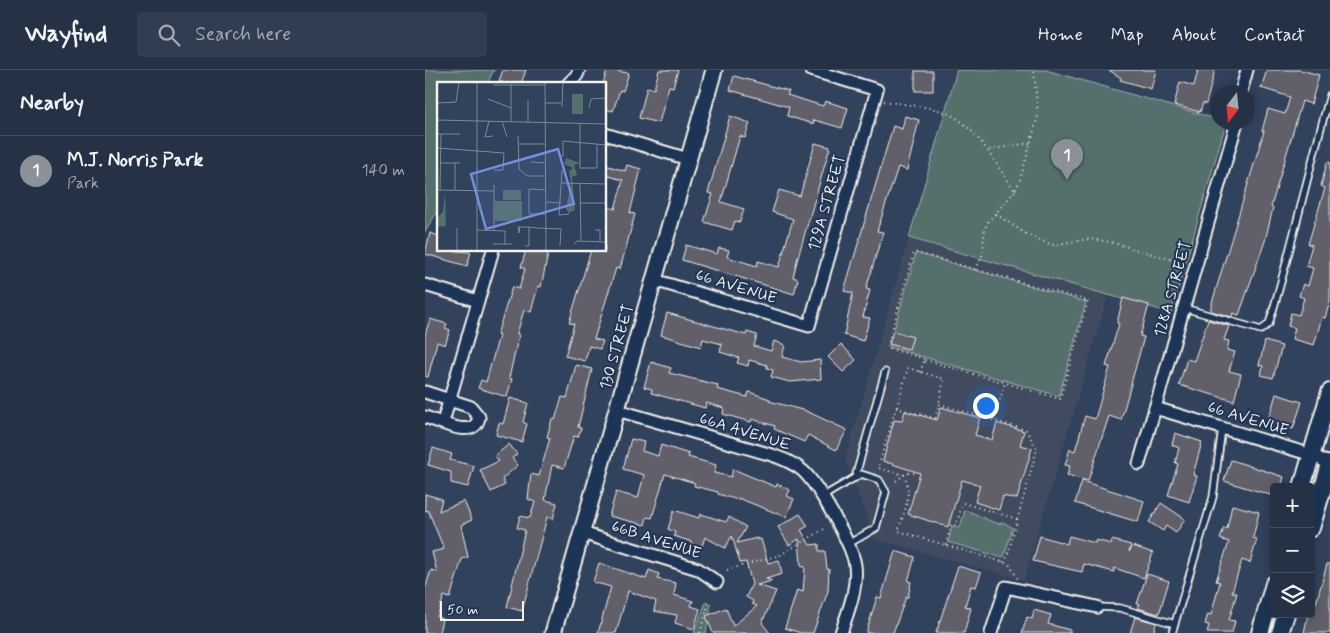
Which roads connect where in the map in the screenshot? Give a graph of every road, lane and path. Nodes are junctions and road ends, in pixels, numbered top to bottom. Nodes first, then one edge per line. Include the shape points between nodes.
1 (579, 70) edge
2 (713, 70) edge
3 (811, 70) edge
4 (1034, 70) edge
5 (1247, 70) edge
6 (570, 82) edge
7 (1243, 85) edge
8 (875, 95) junction
9 (1330, 95) edge
10 (1235, 130) edge
11 (606, 134) edge
12 (1030, 143) junction
13 (987, 150) junction
14 (688, 159) junction
15 (1015, 192) junction
16 (995, 214) junction
17 (493, 251) edge
18 (1190, 264) dead end
19 (977, 270) junction
20 (654, 280) junction
21 (425, 285) edge
22 (478, 301) junction
23 (1184, 308) junction
24 (809, 326) joint
25 (925, 360) junction
26 (885, 372) dead end
27 (920, 372) junction
28 (1005, 382) junction
29 (425, 392) edge
30 (1330, 392) edge
31 (450, 400) junction
32 (939, 404) junction
33 (896, 408) junction
34 (1155, 408) junction
35 (617, 410) junction
36 (425, 417) edge
37 (993, 420) junction
38 (443, 422) junction
39 (1222, 428) junction
40 (1312, 455) junction
41 (1139, 464) dead end
42 (1330, 464) edge
43 (916, 473) dead end
44 (904, 475) junction
45 (855, 478) junction
46 (896, 481) dead end
47 (1303, 483) edge
48 (821, 498) junction
49 (1315, 515) edge
50 (1017, 519) junction
51 (832, 524) junction
52 (582, 533) junction
53 (848, 544) junction
54 (946, 545) junction
55 (1003, 562) junction
56 (727, 570) dead end
57 (1019, 579) dead end
58 (717, 582) dead end
59 (1270, 597) edge
60 (709, 602) dead end
61 (1097, 607) joint
62 (1285, 618) edge
63 (1175, 624) junction
64 (553, 633) edge
65 (700, 633) edge
66 (841, 633) edge
67 (991, 633) edge
68 (1172, 633) edge
69 (1259, 633) edge
70 (1280, 633) edge

1 - 6 street
2 - 14 street, 130 STREET
3 - 8 street
4 - 12 path via 1038,116
5 - 7 street
8 - 13 path via 940,109 962,120
8 - 24 street, 129A STREET
9 - 23 lane via 1269,324 1261,330
10 - 23 street, 128A STREET
11 - 14 street
12 - 13 path
12 - 15 path
13 - 15 path
14 - 20 street, 130 STREET
15 - 16 path
16 - 18 path via 1026,234 1052,245 1090,239
16 - 19 path via 987,223
17 - 22 street
19 - 25 path via 914,252 887,348
19 - 28 path via 1089,301 1060,399
20 - 24 street, 66 AVENUE
20 - 35 street, 130 STREET
21 - 22 street
22 - 31 street
23 - 34 street, 128A STREET
25 - 27 path
25 - 28 path
26 - 45 lane
27 - 32 path via 944,379
27 - 33 path via 908,368
28 - 37 path
29 - 31 street
30 - 40 main road
31 - 38 street
31 - 38 street via 471,407 479,417 478,423 465,429
32 - 33 path via 935,418
32 - 37 path
33 - 44 path via 878,468
34 - 39 street, 66 AVENUE
34 - 41 street, 128A STREET
35 - 48 street, 66A AVENUE via 787,461 804,472
35 - 52 street, 130 STREET
36 - 38 street
37 - 50 path via 1026,430 1037,448
39 - 40 street, 66 AVENUE
39 - 63 lane via 1213,497
40 - 42 street, 66 AVENUE
40 - 47 main road
42 - 49 main road
43 - 44 path
44 - 46 path
44 - 54 path via 909,484 909,496 898,531
45 - 48 lane
45 - 53 lane via 861,474 879,480 886,492 875,528
48 - 51 street, 66A AVENUE
50 - 54 path via 963,503 956,525 951,524
50 - 55 path
51 - 53 street
51 - 56 path via 780,555
52 - 58 street, 66B AVENUE via 698,569
52 - 64 street, 130 STREET
53 - 66 street via 855,566 855,584
54 - 55 path
55 - 57 path via 1009,564
59 - 69 main road
60 - 65 path
61 - 63 lane via 1120,608
61 - 67 street via 1006,587
62 - 70 main road
63 - 68 lane

